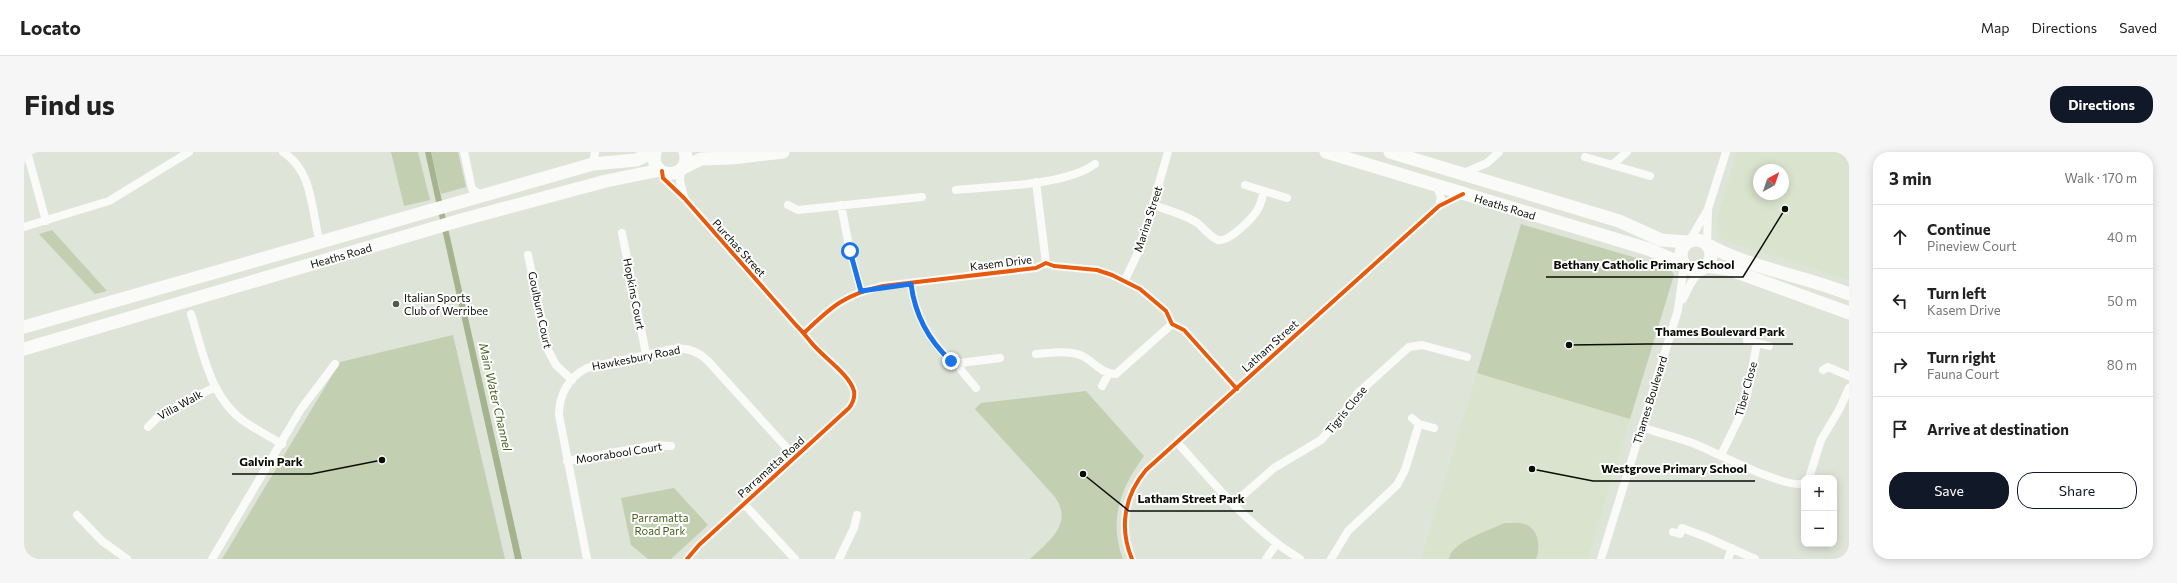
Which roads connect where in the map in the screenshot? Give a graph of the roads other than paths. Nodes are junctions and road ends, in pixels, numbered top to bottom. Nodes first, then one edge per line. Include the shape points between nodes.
1 (27, 152) edge
2 (189, 152) edge
3 (283, 152) edge
4 (464, 152) edge
5 (654, 152) edge
6 (686, 152) edge
7 (783, 152) edge
8 (1326, 152) edge
9 (1390, 152) edge
10 (1499, 152) edge
11 (1627, 152) edge
12 (1726, 152) edge
13 (1169, 153) edge
14 (180, 154) edge
15 (594, 158) edge
16 (1585, 158) dead end
17 (1487, 163) junction
18 (1095, 164) dead end
19 (1612, 165) junction
20 (682, 169) junction
21 (661, 171) junction
22 (1461, 174) junction
23 (1650, 176) dead end
24 (1036, 182) junction
25 (1493, 184) junction
26 (1245, 185) dead end
27 (1437, 186) junction
28 (956, 190) dead end
29 (1264, 192) junction
30 (1463, 194) junction
31 (482, 196) junction
32 (922, 196) dead end
33 (684, 198) junction
34 (1287, 198) dead end
35 (788, 205) dead end
36 (1153, 205) junction
37 (841, 206) junction
38 (1439, 206) junction
39 (1708, 209) junction
40 (46, 221) junction
41 (24, 227) edge
42 (622, 233) dead end
43 (1688, 241) junction
44 (323, 242) junction
45 (1707, 244) junction
46 (528, 255) dead end
47 (328, 260) junction
48 (1046, 263) junction
49 (1684, 264) junction
50 (1704, 268) junction
51 (1125, 280) junction
52 (911, 284) junction
53 (861, 291) junction
54 (1849, 294) edge
55 (1678, 310) junction
56 (1849, 313) edge
57 (191, 314) dead end
58 (1172, 324) junction
59 (24, 327) edge
60 (806, 330) junction
61 (1747, 340) dead end
62 (1757, 343) junction
63 (1769, 346) dead end
64 (24, 349) edge
65 (646, 354) junction
66 (1036, 354) dead end
67 (1466, 357) dead end
68 (1000, 358) dead end
69 (960, 363) junction
70 (335, 364) dead end
71 (1829, 367) dead end
72 (1109, 374) junction
73 (1849, 376) edge
74 (572, 380) junction
75 (1102, 386) dead end
76 (215, 387) junction
77 (976, 388) dead end
78 (1849, 388) edge
79 (1237, 389) junction
80 (854, 400) joint
81 (1412, 418) dead end
82 (1419, 424) junction
83 (148, 427) dead end
84 (1641, 427) junction
85 (1434, 428) dead end
86 (1177, 442) junction
87 (282, 444) junction
88 (671, 446) dead end
89 (1721, 455) junction
90 (795, 457) junction
91 (567, 461) junction
92 (1810, 475) edge
93 (1801, 484) edge
94 (744, 504) junction
95 (1233, 504) junction
96 (77, 515) dead end
97 (857, 515) dead end
98 (1672, 532) dead end
99 (1277, 543) junction
100 (699, 545) junction
101 (1732, 548) junction
102 (127, 559) edge
103 (212, 559) edge
104 (587, 559) edge
105 (680, 559) edge
106 (687, 559) edge
107 (795, 559) edge
108 (839, 559) edge
109 (1132, 559) edge
110 (1266, 559) edge
111 (1300, 559) edge
112 (1331, 559) edge
113 (1601, 559) edge
114 (1728, 559) edge
115 (1755, 559) edge

1 - 40 street
2 - 14 street
3 - 44 street via 293,159 302,172
4 - 31 street via 472,189
5 - 15 main road, Heaths Road via 636,160
5 - 21 main road via 655,162
6 - 20 main road via 686,161
7 - 20 main road via 701,159
8 - 27 main road, Heaths Road
9 - 22 main road, Heaths Road
10 - 17 street
11 - 19 street
12 - 39 street
13 - 36 street, Marina Street
14 - 40 street via 109,201
15 - 31 main road, Heaths Road
16 - 19 street
17 - 22 street
17 - 25 street
18 - 24 street via 1086,174
19 - 23 street
20 - 21 main road, Heaths Road via 672,174
20 - 33 street, Purchas Street via 680,178
21 - 33 street, Purchas Street via 663,178
21 - 47 main road, Heaths Road via 545,197
22 - 25 main road, Heaths Road
24 - 28 street
24 - 48 street
25 - 43 main road, Heaths Road via 1619,222 1661,240
26 - 29 street
27 - 30 main road, Heaths Road
27 - 38 street via 1441,198
29 - 34 street
29 - 36 street via 1253,215 1230,237 1222,241 1184,216
30 - 38 street, Latham Street
30 - 49 main road, Heaths Road via 1652,250
31 - 44 main road, Heaths Road
32 - 37 street
33 - 60 street, Purchas Street via 790,317
35 - 37 street via 798,210
36 - 51 street, Marina Street via 1141,246
37 - 53 street
38 - 79 street, Latham Street
39 - 43 street
39 - 45 street
40 - 41 street
42 - 65 street, Hopkins Court
43 - 45 main road via 1699,240
43 - 49 main road via 1680,255
44 - 47 main road
44 - 59 main road, Heaths Road
45 - 50 main road via 1711,258
45 - 54 main road via 1736,260 1801,277
46 - 74 street, Goulburn Court via 548,350 556,365
47 - 64 main road, Heaths Road
48 - 51 street, Kasem Drive via 1097,270
48 - 52 street, Kasem Drive via 1036,268
49 - 50 main road via 1693,270
49 - 55 street, Thames Boulevard
50 - 55 street, Thames Boulevard via 1691,282
50 - 56 main road via 1718,266 1732,270
51 - 58 street, Kasem Drive via 1162,307 1170,316
52 - 53 street, Kasem Drive
52 - 69 street via 913,300 923,326 948,358
53 - 60 street, Kasem Drive via 837,304
55 - 84 street, Thames Boulevard
57 - 76 street
58 - 72 street via 1120,372
58 - 79 street, Kasem Drive via 1184,330
60 - 80 street, Purchas Street via 850,384
61 - 62 street
62 - 63 street
62 - 89 street, Tiber Close via 1747,395
65 - 74 street, Hawkesbury Road via 594,365 583,370
65 - 90 street, Hawkesbury Road via 684,348 700,354
66 - 72 street via 1068,352 1081,355
67 - 95 street, Tigris Close via 1422,345 1409,347 1357,394 1321,440 1274,468
68 - 69 street
69 - 77 street via 961,370
70 - 87 street via 301,409
71 - 73 street
72 - 75 street
74 - 91 street, Hawkesbury Road via 563,393 559,409
76 - 83 street, Villa Walk via 159,416
76 - 87 street via 227,405 244,422
78 - 92 street via 1821,440
79 - 86 street, Latham Street
80 - 90 street, Parramatta Road via 849,408
81 - 82 street
82 - 85 street
82 - 112 street via 1405,470 1396,485 1348,531
84 - 89 street via 1693,443
84 - 113 street, Thames Boulevard
86 - 95 street
86 - 109 street, Latham Street via 1146,470 1129,498 1125,513 1125,530 1127,547
87 - 103 street
88 - 91 street, Moorabool Court via 655,445
89 - 93 street via 1760,473
90 - 94 street, Parramatta Road
91 - 104 street, Hawkesbury Road
94 - 100 street, Parramatta Road
94 - 107 street
95 - 99 street
96 - 102 street via 102,542
97 - 108 street via 854,528
98 - 101 street via 1680,534 1682,528
99 - 110 street
99 - 111 street
100 - 105 street, Parramatta Road
100 - 106 street, Parramatta Road
101 - 114 street
101 - 115 street

